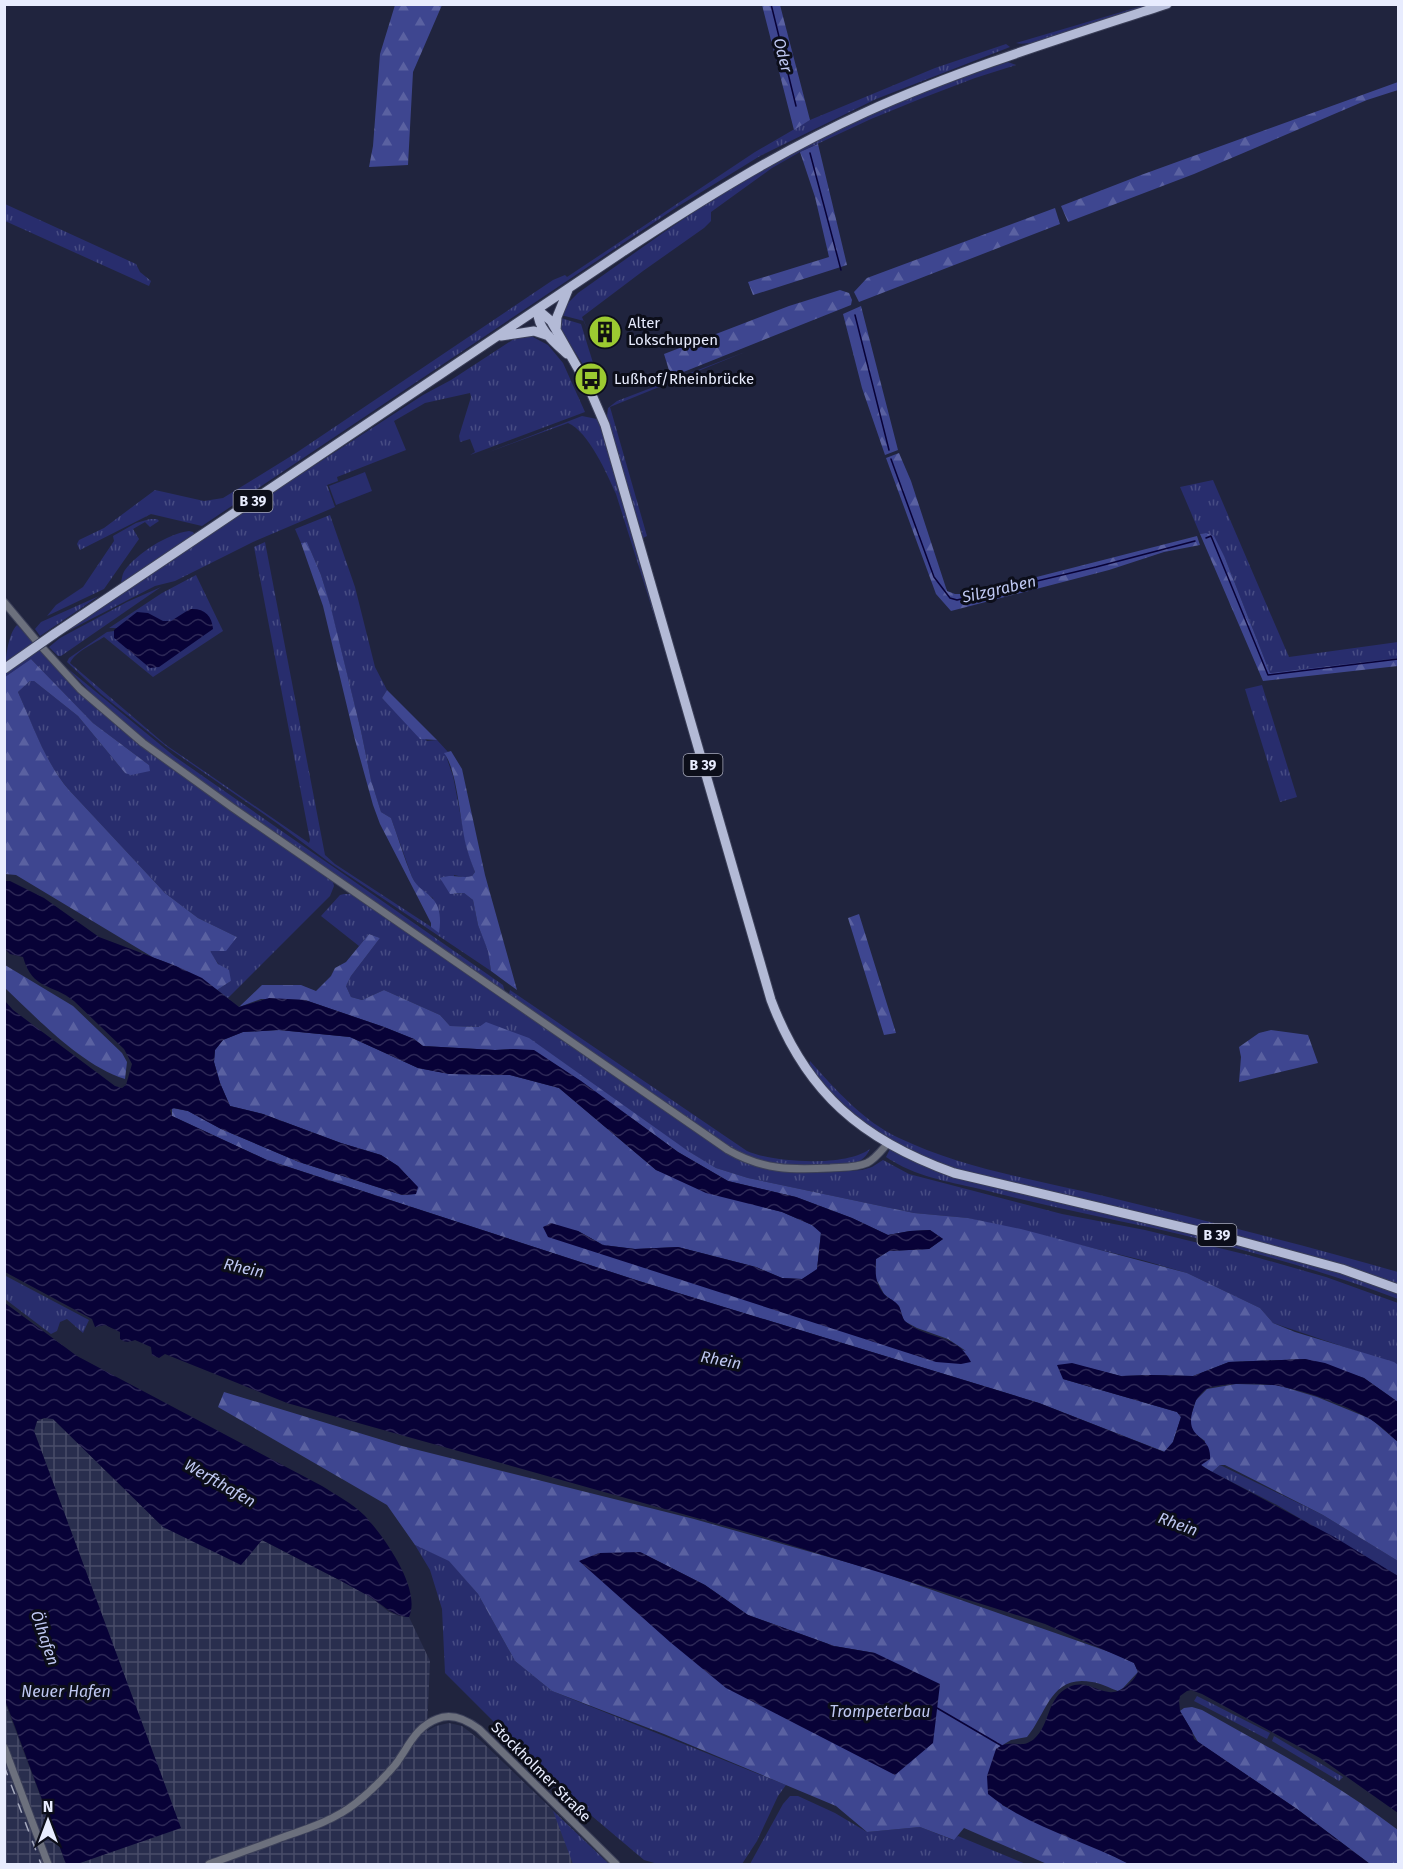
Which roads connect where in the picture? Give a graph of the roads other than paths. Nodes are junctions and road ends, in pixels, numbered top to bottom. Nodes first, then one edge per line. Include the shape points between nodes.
1 (1167, 4) edge
2 (568, 290) junction
3 (538, 310) junction
4 (553, 334) junction
5 (499, 336) junction
6 (4, 602) edge
7 (4, 669) edge
8 (887, 1144) junction
9 (1398, 1288) edge
10 (4, 1747) edge
11 (48, 1864) edge
12 (209, 1864) edge
13 (616, 1864) edge

1 - 2 main road via 925,87 841,123 714,193
2 - 3 main road
2 - 4 main road
3 - 4 main road, B 39 via 538,320
3 - 5 main road, B 39
4 - 5 main road, B 39 via 534,331
4 - 8 main road, B 39 via 594,399 608,434 778,1019 794,1052 817,1084 835,1104
5 - 7 main road, B 39, bridge
6 - 8 street via 64,672 143,743 721,1146 758,1164 799,1169 864,1164
8 - 9 main road, B 39 via 954,1173 1228,1238
10 - 11 street
12 - 13 street, Stockholmer Straße via 341,1814 386,1776 416,1732 438,1718 460,1718 479,1729

